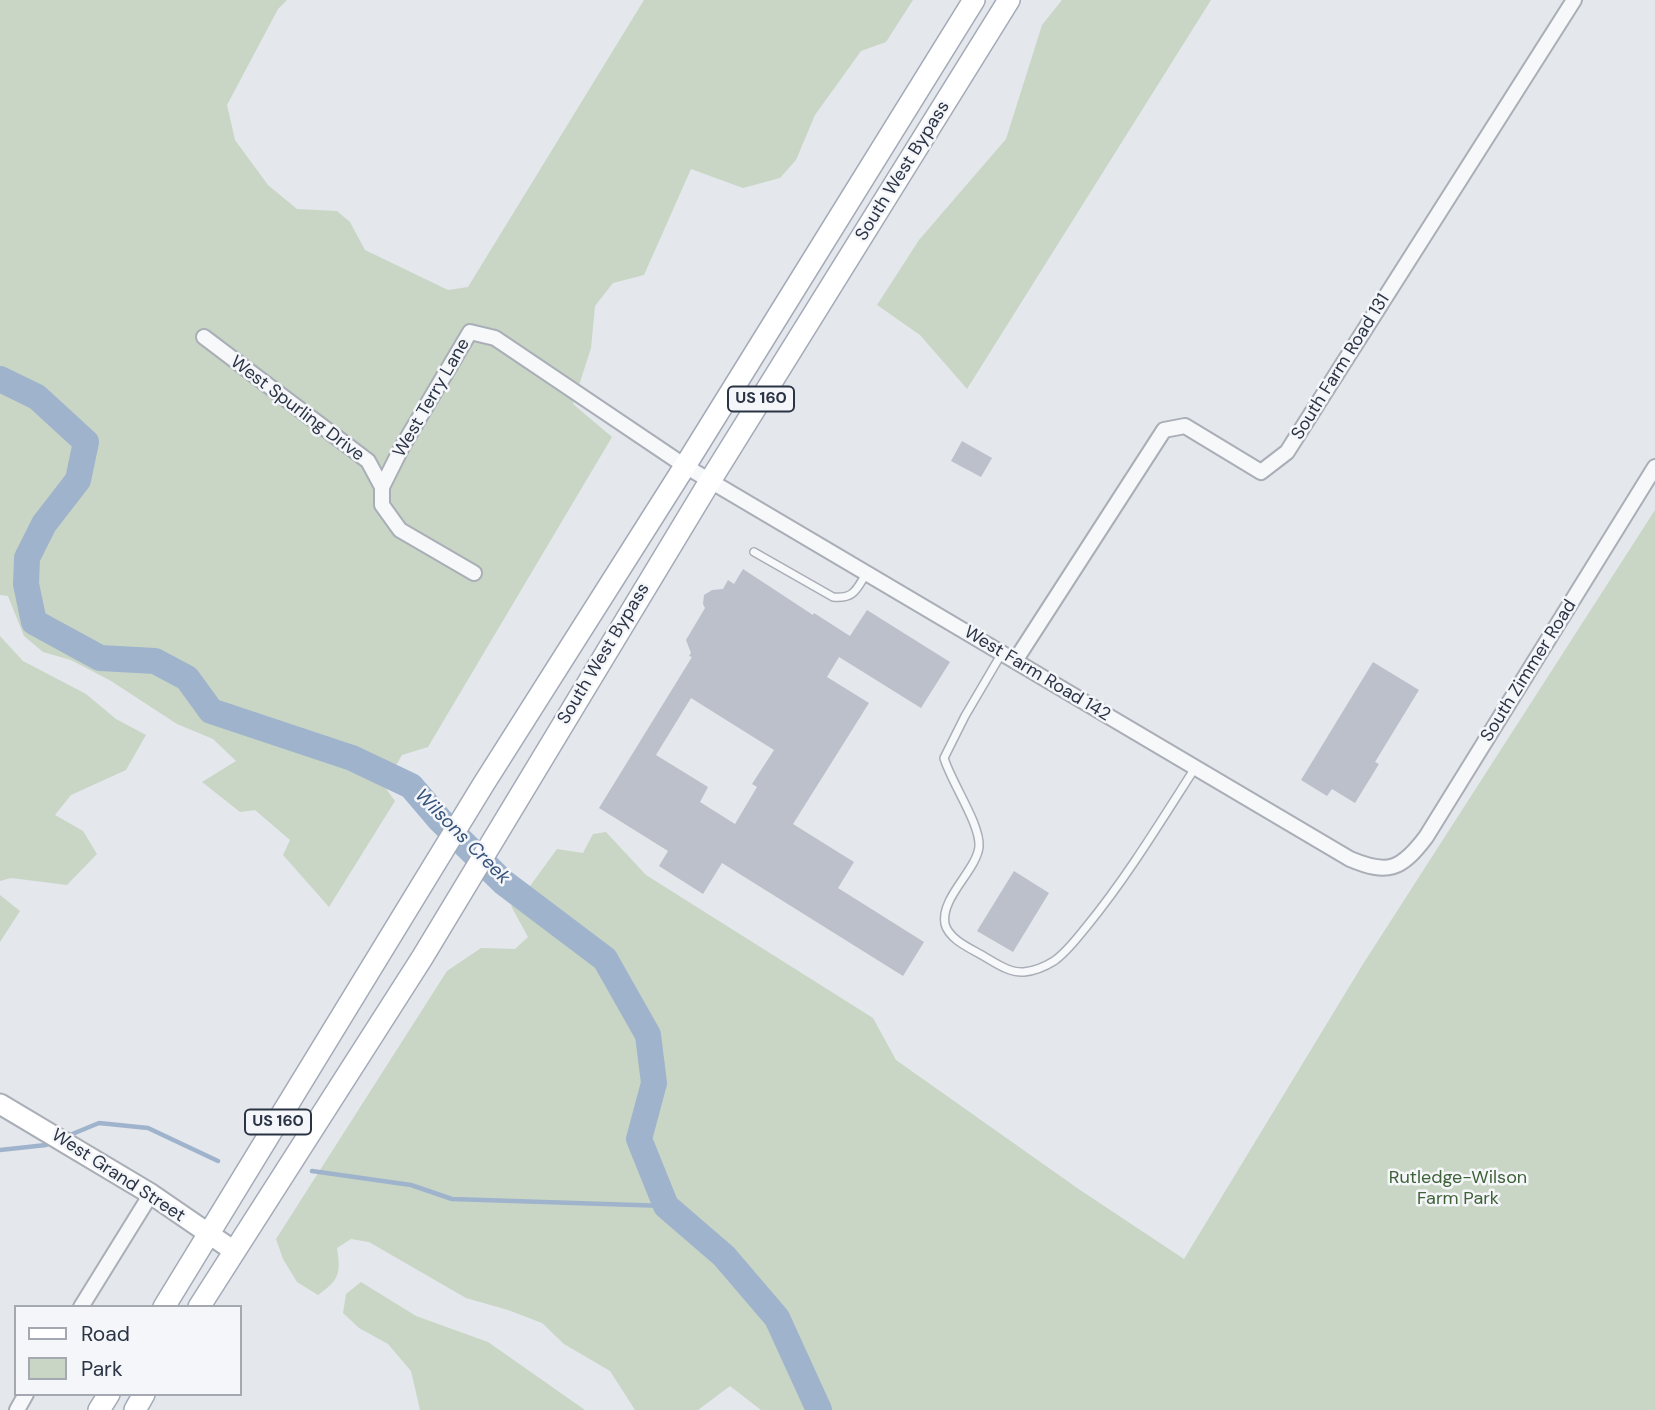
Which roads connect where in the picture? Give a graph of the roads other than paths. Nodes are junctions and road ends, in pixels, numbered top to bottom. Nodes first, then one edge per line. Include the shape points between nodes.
1 (974, 0) edge
2 (1009, 0) edge
3 (1574, 0) edge
4 (204, 337) dead end
5 (685, 466) junction
6 (1655, 467) edge
7 (710, 481) junction
8 (382, 487) junction
9 (754, 552) dead end
10 (474, 573) dead end
11 (866, 573) junction
12 (1008, 657) junction
13 (1196, 768) junction
14 (1394, 867) joint
15 (0, 1104) edge
16 (151, 1194) junction
17 (208, 1235) junction
18 (234, 1251) junction
19 (82, 1305) edge
20 (165, 1305) edge
21 (200, 1305) edge

1 - 5 main road, South West Bypass / US 160
2 - 7 main road, South West Bypass / US 160
3 - 12 street, South Farm Road 131 via 1287,452 1261,472 1185,426 1164,429
4 - 8 street, West Spurling Drive via 368,461
5 - 7 street, West Farm Road 142
5 - 8 street, West Terry Lane via 495,338 470,332
5 - 17 main road, South West Bypass / US 160 via 483,785
6 - 14 street, South Zimmer Road via 1426,837
7 - 11 street, West Farm Road 142
7 - 18 main road, South West Bypass / US 160 via 422,958
8 - 10 street, West Spurling Drive via 382,505 400,530
9 - 11 lane via 833,597 853,594
11 - 12 street, West Farm Road 142
12 - 13 street, West Farm Road 142
12 - 13 lane via 965,716 944,758 979,837 979,850 947,906 945,923 951,935 988,959 1007,970 1023,972 1055,961 1122,879
13 - 14 street, West Farm Road 142 via 1350,859 1371,868
15 - 16 main road, West Grand Street
16 - 17 main road, West Grand Street
16 - 19 street
17 - 18 main road, West Grand Street
17 - 20 main road, South West Bypass / US 160
18 - 21 main road, South West Bypass / US 160

